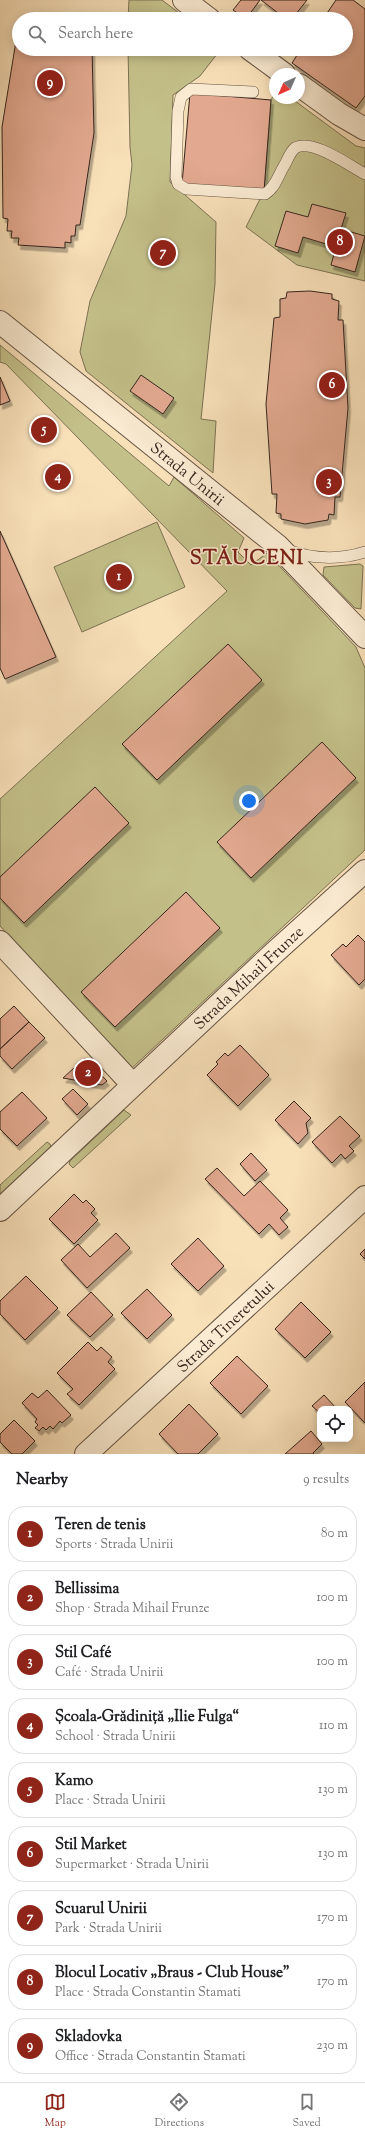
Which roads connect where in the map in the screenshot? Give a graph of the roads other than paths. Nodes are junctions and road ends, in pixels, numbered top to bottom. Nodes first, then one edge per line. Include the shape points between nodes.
1 (184, 0) edge
2 (200, 12) edge
3 (260, 56) edge
4 (276, 68) edge
5 (305, 89) edge
6 (253, 92) dead end
7 (365, 129) edge
8 (365, 174) edge
9 (0, 322) edge
10 (278, 546) junction
11 (365, 552) edge
12 (365, 637) edge
13 (365, 871) edge
14 (0, 942) edge
15 (133, 1085) junction
16 (365, 1198) edge
17 (0, 1210) edge
18 (86, 1454) edge

1 - 2 street
3 - 4 street
5 - 7 street
6 - 8 lane via 191,89 181,98 178,111 178,184 186,189 265,194 272,190 294,149 302,145 316,148 351,164
9 - 10 street, Strada Unirii
10 - 11 lane via 318,557 341,557
10 - 12 street, Strada Unirii
13 - 15 street, Strada Mihail Frunze
14 - 15 street
15 - 17 street, Strada Mihail Frunze
16 - 18 street, Strada Tineretului

